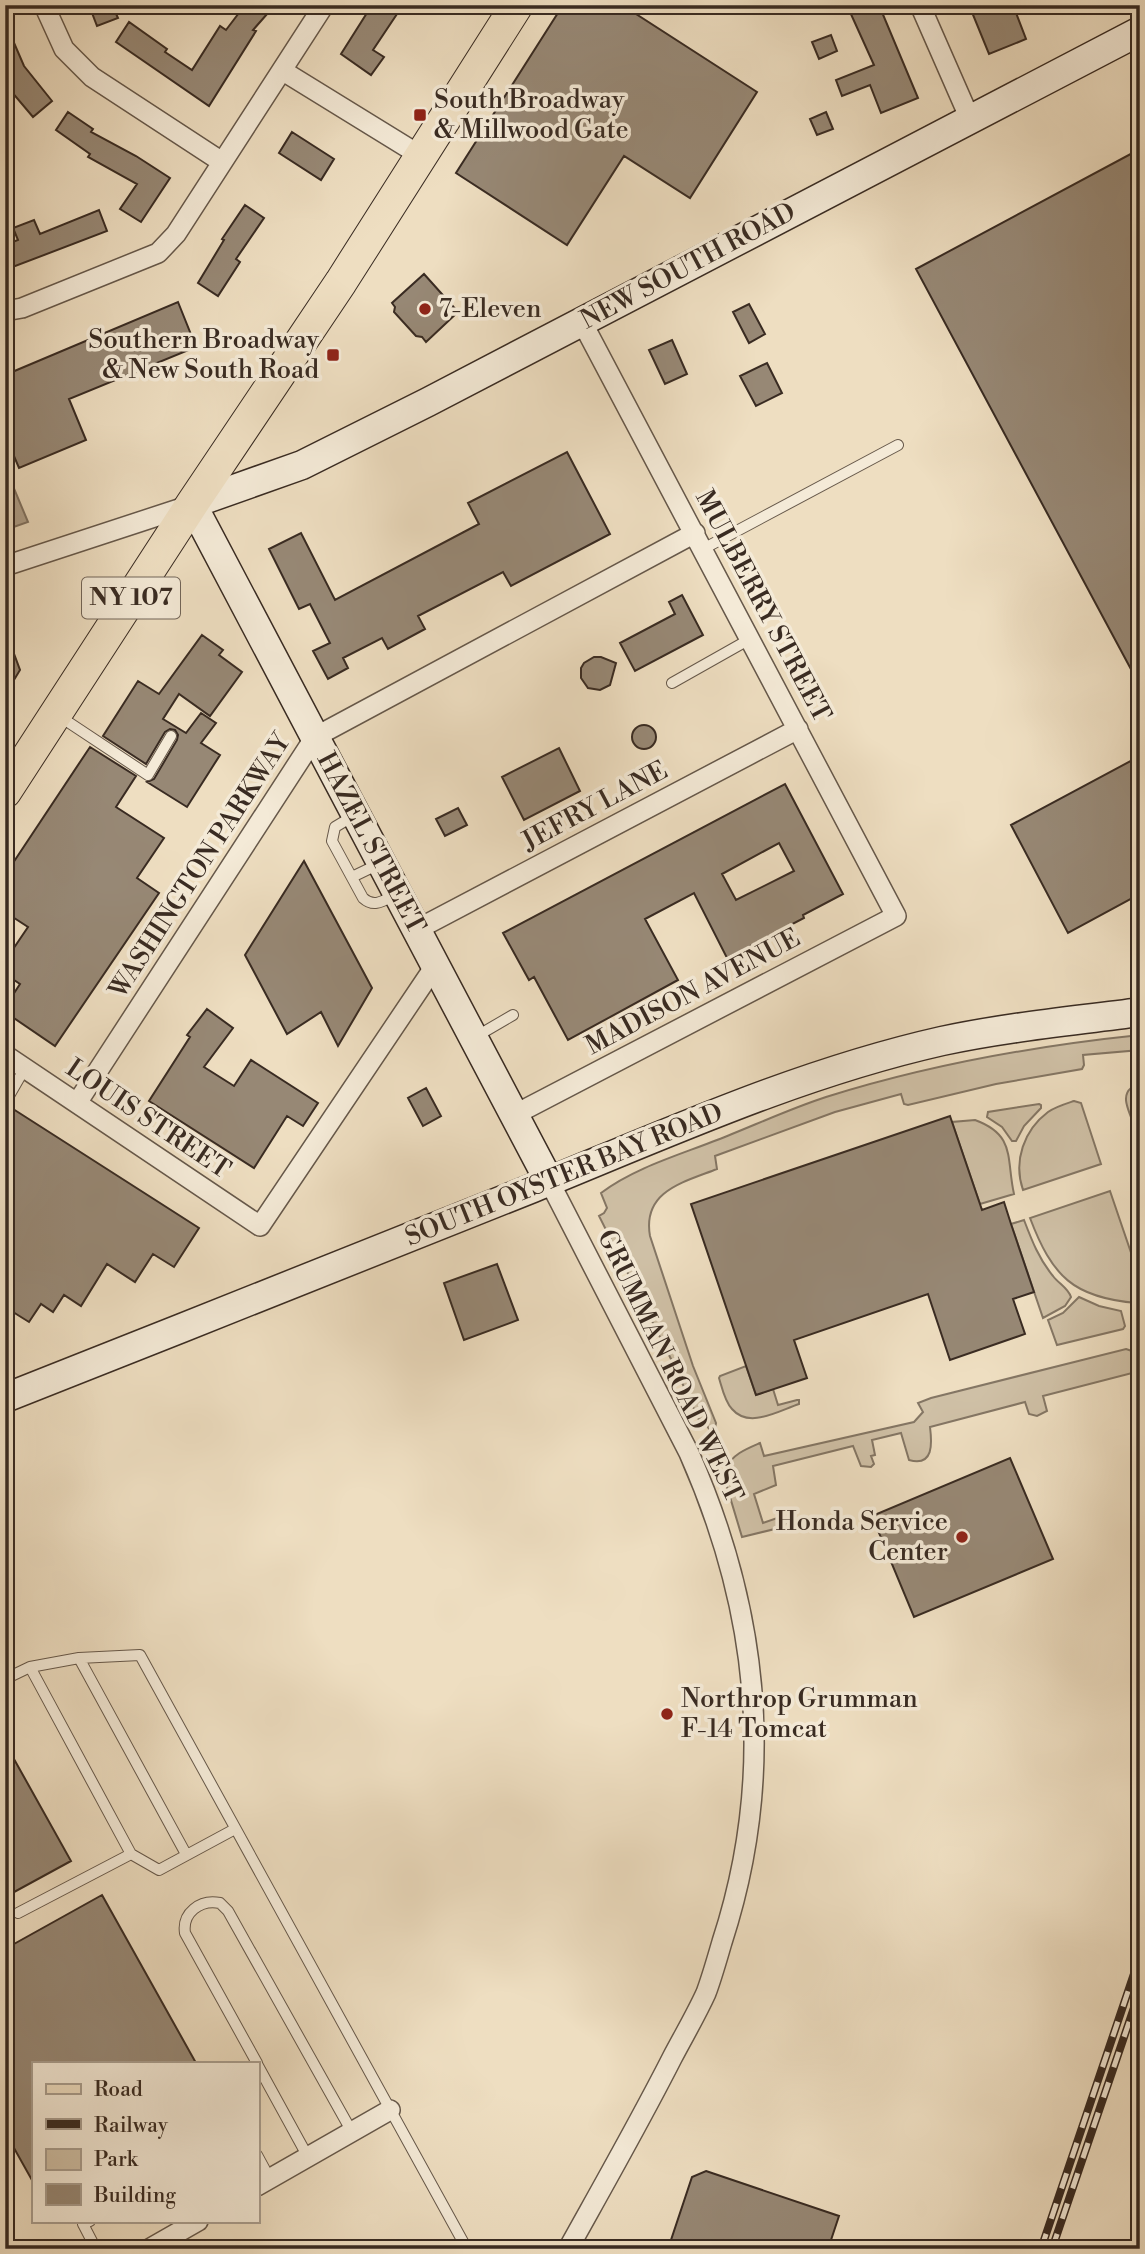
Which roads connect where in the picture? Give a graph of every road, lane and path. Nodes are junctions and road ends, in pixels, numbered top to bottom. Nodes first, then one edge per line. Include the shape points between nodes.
1 (44, 5) edge
2 (324, 5) edge
3 (517, 5) edge
4 (920, 5) edge
5 (1140, 31) edge
6 (283, 71) junction
7 (970, 119) junction
8 (421, 156) junction
9 (222, 162) junction
10 (5, 311) edge
11 (582, 322) junction
12 (898, 445) dead end
13 (192, 504) junction
14 (699, 541) junction
15 (5, 566) edge
16 (750, 639) junction
17 (672, 683) dead end
18 (56, 714) junction
19 (798, 729) junction
20 (171, 736) dead end
21 (315, 737) junction
22 (5, 792) edge
23 (356, 815) junction
24 (381, 863) junction
25 (352, 877) junction
26 (397, 894) junction
27 (896, 916) joint
28 (416, 930) junction
29 (435, 966) junction
30 (1140, 1012) edge
31 (513, 1015) dead end
32 (473, 1038) junction
33 (5, 1055) edge
34 (25, 1068) junction
35 (6, 1101) edge
36 (77, 1103) junction
37 (514, 1115) junction
38 (549, 1181) junction
39 (5, 1398) edge
40 (79, 1658) junction
41 (30, 1667) junction
42 (5, 1679) edge
43 (235, 1829) junction
44 (131, 1854) junction
45 (186, 1854) junction
46 (18, 1913) dead end
47 (256, 2062) edge
48 (259, 2068) edge
49 (390, 2110) junction
50 (352, 2132) junction
51 (308, 2157) junction
52 (259, 2163) edge
53 (264, 2183) edge
54 (88, 2222) edge
55 (196, 2222) edge
56 (96, 2249) edge
57 (149, 2249) edge
58 (467, 2249) edge
59 (568, 2249) edge

1 - 9 street via 64,49 92,77
2 - 6 street
3 - 8 main road, NY 107
4 - 7 street
5 - 7 street, NEW SOUTH ROAD
6 - 8 street
6 - 9 street
7 - 11 street, NEW SOUTH ROAD
8 - 13 main road, NY 107
9 - 10 street via 177,233 158,253
11 - 13 street, NEW SOUTH ROAD via 302,465
11 - 14 street, MULBERRY STREET
12 - 14 lane
13 - 15 street
13 - 18 main road, NY 107
13 - 21 street, HAZEL STREET
14 - 16 street, MULBERRY STREET
14 - 21 street, WASHINGTON PARKWAY
16 - 17 lane
16 - 19 street, MULBERRY STREET
18 - 20 lane via 148,775
18 - 22 main road, NY 107
19 - 27 street, MULBERRY STREET
19 - 28 street, JEFRY LANE
21 - 23 street, HAZEL STREET
21 - 36 street, WASHINGTON PARKWAY
23 - 24 street, HAZEL STREET
23 - 25 lane via 335,827 332,841
24 - 25 lane
24 - 26 street, HAZEL STREET
25 - 26 lane via 367,902 376,904
26 - 28 street, HAZEL STREET
27 - 37 street, MADISON AVENUE
28 - 29 street, HAZEL STREET
29 - 32 street, HAZEL STREET
29 - 36 street, LOUIS STREET via 260,1226
30 - 38 street, SOUTH OYSTER BAY ROAD via 943,1041 858,1064 762,1095
31 - 32 lane
32 - 37 street, HAZEL STREET
33 - 34 street, LOUIS STREET
34 - 35 lane
34 - 36 street, LOUIS STREET
37 - 38 street, HAZEL STREET
38 - 39 street, SOUTH OYSTER BAY ROAD
38 - 59 street, GRUMMAN ROAD WEST via 709,1497 737,1589 754,1715 748,1836 734,1906 706,1992
40 - 41 lane
40 - 43 lane via 140,1655
40 - 45 lane
41 - 42 lane
41 - 44 lane
43 - 45 lane
43 - 49 lane
44 - 45 lane via 159,1870
44 - 46 lane
47 - 50 lane via 185,1933 189,1912 209,1903 225,1906
48 - 51 lane
49 - 50 street
49 - 58 lane
50 - 51 street
51 - 53 street
52 - 53 lane
54 - 56 lane via 83,2224
55 - 57 street

